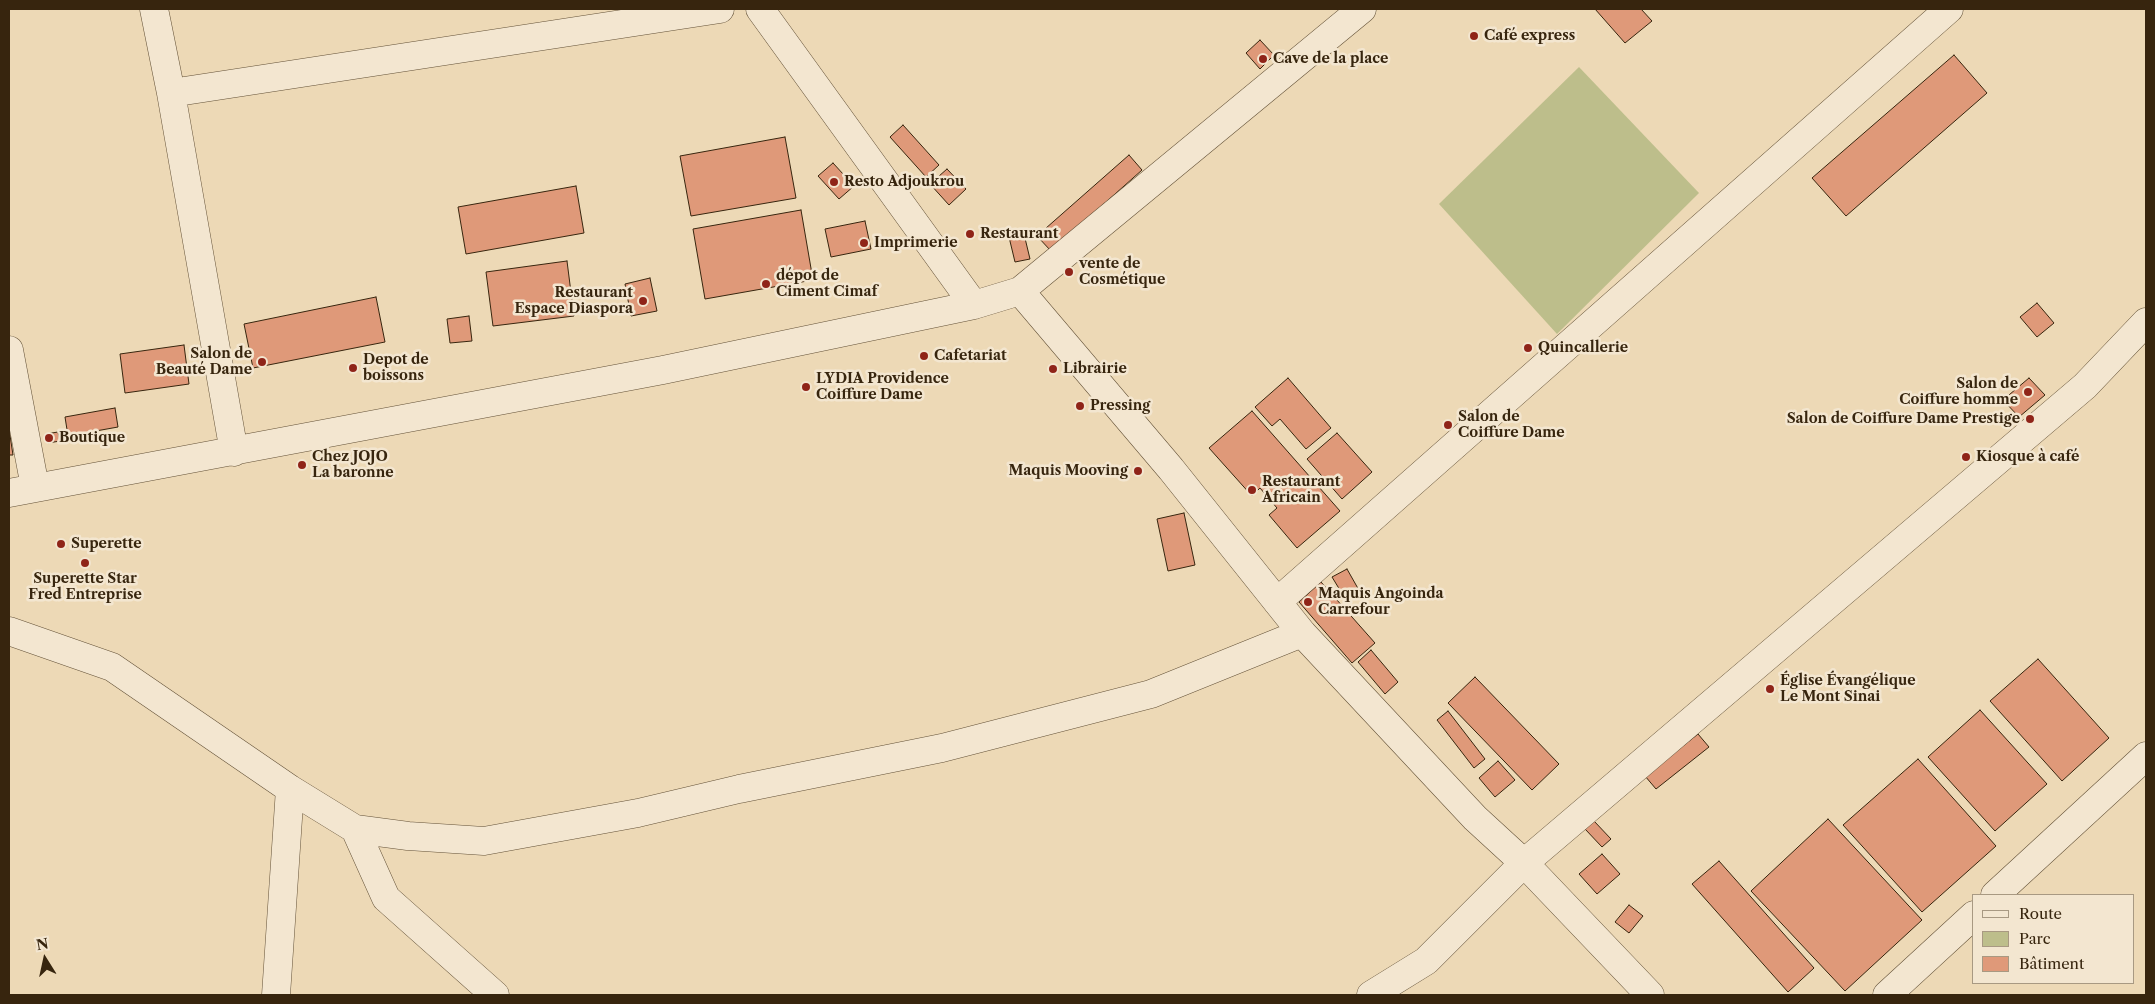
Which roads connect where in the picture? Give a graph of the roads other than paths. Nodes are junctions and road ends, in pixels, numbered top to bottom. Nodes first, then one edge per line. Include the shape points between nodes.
1 (154, 9) edge
2 (720, 9) edge
3 (760, 9) edge
4 (1362, 9) edge
5 (1949, 9) edge
6 (172, 93) junction
7 (1020, 291) junction
8 (974, 305) junction
9 (2146, 322) edge
10 (9, 350) edge
11 (234, 452) junction
12 (35, 486) junction
13 (9, 493) edge
14 (1277, 602) junction
15 (9, 631) edge
16 (1302, 633) junction
17 (2146, 756) edge
18 (290, 789) junction
19 (355, 829) junction
20 (1524, 863) junction
21 (1996, 894) edge
22 (1972, 917) edge
23 (276, 995) edge
24 (495, 995) edge
25 (1371, 995) edge
26 (1650, 995) edge
27 (1887, 995) edge

1 - 6 street
2 - 6 street
3 - 8 street
4 - 7 street
5 - 14 street
6 - 11 street
7 - 8 street
7 - 14 street
8 - 11 street via 663,370
9 - 20 street via 2085,386
10 - 12 street
11 - 12 street
12 - 13 street
14 - 16 street
15 - 18 street via 112,667
16 - 19 street via 1150,694 942,748 638,813 484,841
16 - 20 street via 1475,818
17 - 21 street
18 - 19 street
18 - 23 street
19 - 24 street via 386,898
20 - 25 street via 1426,961
20 - 26 street
22 - 27 street

